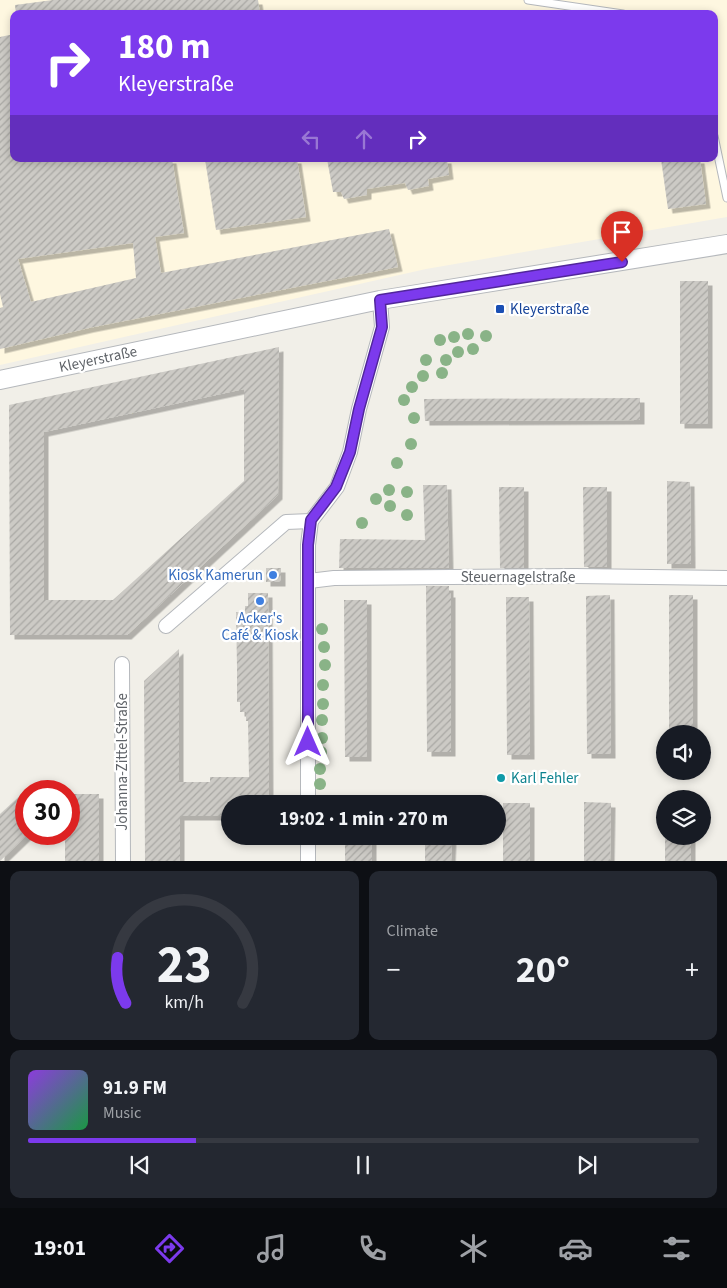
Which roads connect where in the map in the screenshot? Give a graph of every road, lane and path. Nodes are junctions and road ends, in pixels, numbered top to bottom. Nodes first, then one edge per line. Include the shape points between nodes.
1 (528, 0) edge
2 (596, 10) edge
3 (718, 155) edge
4 (727, 198) edge
5 (727, 244) edge
6 (380, 300) junction
7 (0, 380) edge
8 (311, 520) junction
9 (727, 578) edge
10 (309, 581) junction
11 (166, 626) dead end
12 (122, 664) dead end
13 (308, 795) edge
14 (308, 845) edge
15 (123, 860) edge
16 (308, 860) edge

1 - 2 lane
3 - 4 lane
5 - 6 street, Kleyerstraße
6 - 7 street, Kleyerstraße
6 - 8 street via 382,327 350,452 336,487
8 - 10 street
8 - 11 street via 286,522
9 - 10 street, Steuernagelstraße via 575,576 334,578
10 - 13 street
12 - 15 street, Johanna-Zittel-Straße
14 - 16 street

